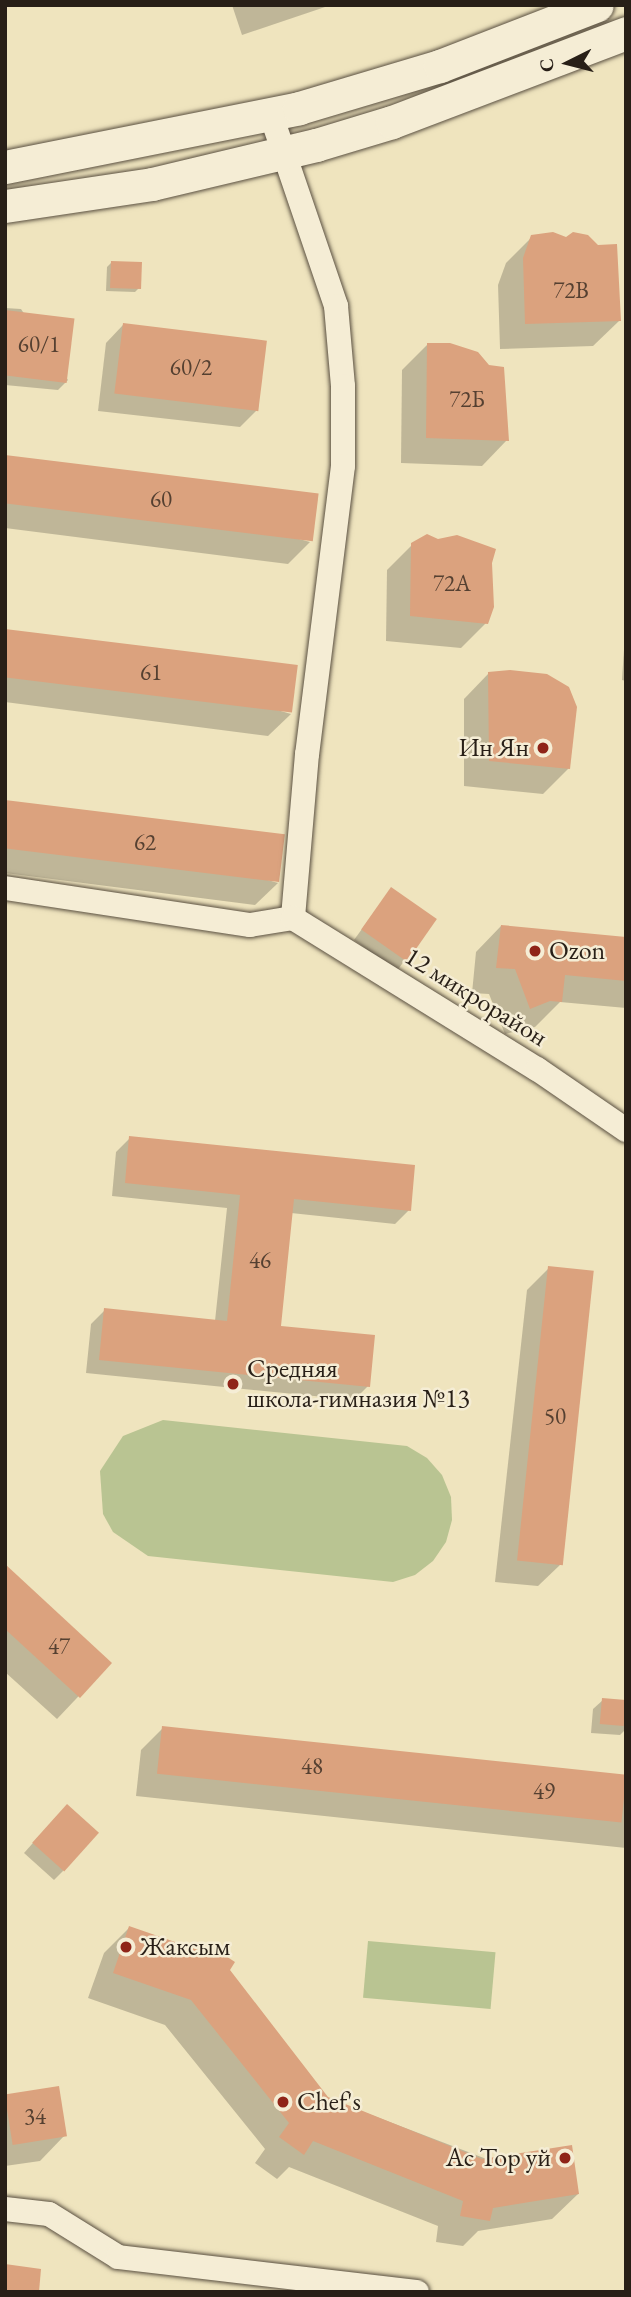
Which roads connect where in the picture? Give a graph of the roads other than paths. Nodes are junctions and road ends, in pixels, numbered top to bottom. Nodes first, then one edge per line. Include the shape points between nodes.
1 (597, 5) edge
2 (626, 33) edge
3 (271, 115) junction
4 (281, 154) junction
5 (5, 167) edge
6 (5, 206) edge
7 (5, 888) edge
8 (293, 918) junction
9 (626, 1130) edge
10 (5, 2209) edge
11 (417, 2292) edge

1 - 3 main road via 440,66
2 - 4 main road via 392,122
3 - 4 street
3 - 5 main road
4 - 6 main road via 152,184
4 - 8 street via 336,306 343,386 344,466 305,768
7 - 8 street via 250,925
8 - 9 street, 12 микрорайон via 537,1069
10 - 11 street via 48,2214 118,2257

